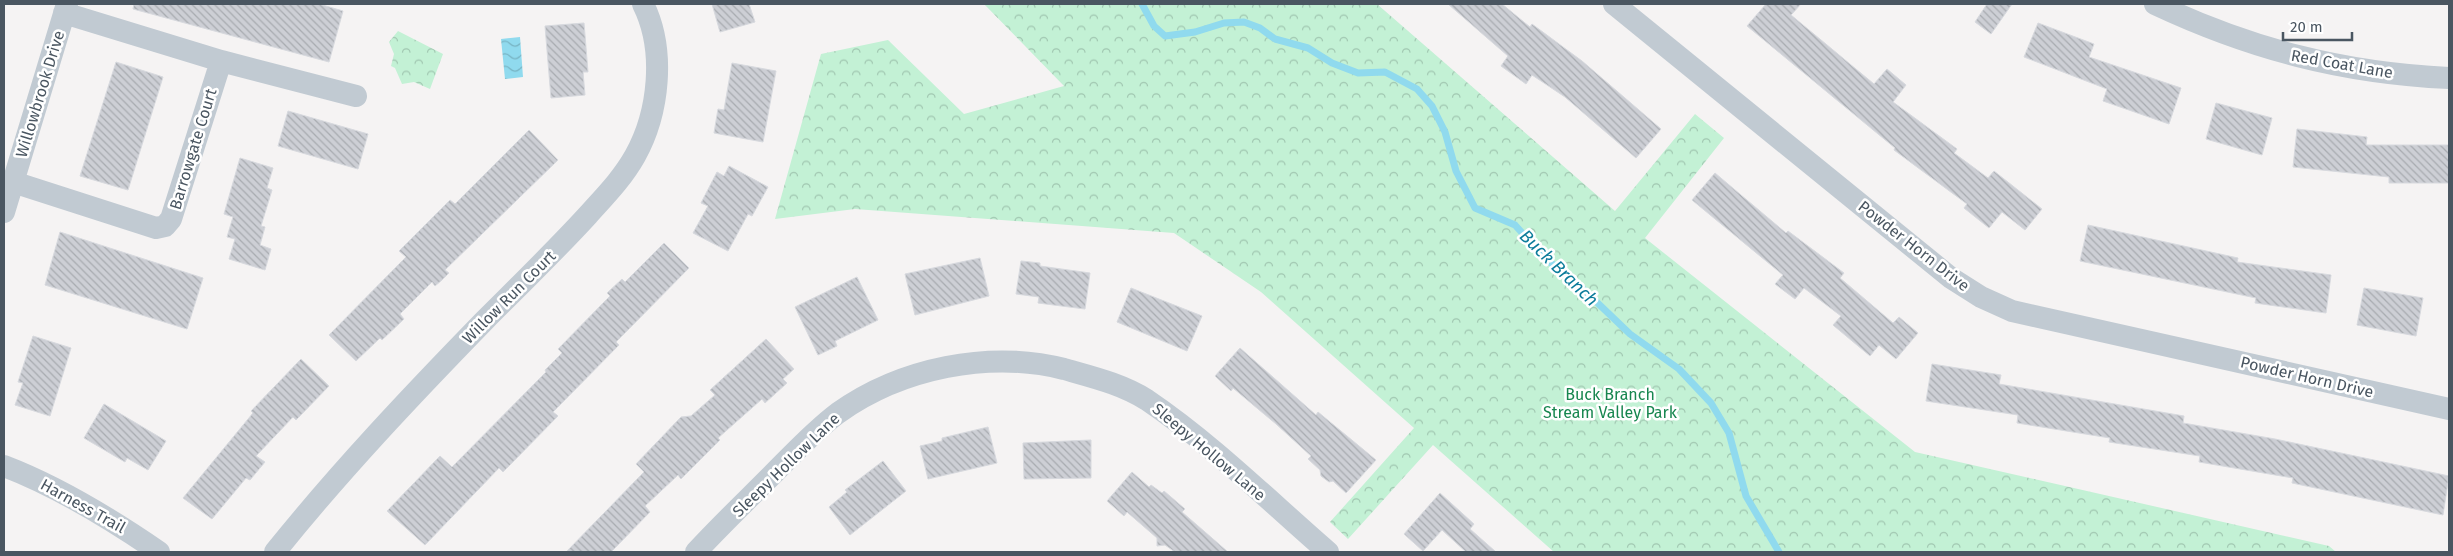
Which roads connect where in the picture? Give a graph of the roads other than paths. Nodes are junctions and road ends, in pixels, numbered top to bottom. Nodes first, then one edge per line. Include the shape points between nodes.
1 (643, 4) edge
2 (1614, 4) edge
3 (2154, 4) edge
4 (66, 8) edge
5 (221, 61) junction
6 (2449, 78) edge
7 (356, 96) dead end
8 (13, 182) junction
9 (4, 212) edge
10 (2449, 409) edge
11 (4, 466) edge
12 (159, 552) edge
13 (275, 552) edge
14 (696, 552) edge
15 (1328, 552) edge

1 - 13 street, Willow Run Court via 653,32 656,85 644,137 624,175 351,461
2 - 10 street, Powder Horn Drive via 1951,278 1981,297 2012,311
3 - 6 street, Red Coat Lane via 2254,45 2297,57 2359,70
4 - 5 street
4 - 8 street, Willowbrook Drive
5 - 7 street
5 - 8 street, Barrowgate Court via 171,219 164,226 156,228
8 - 9 street, Willowbrook Drive
11 - 12 street, Harness Trail via 101,514
14 - 15 street, Sleepy Hollow Lane via 796,451 858,401 882,388 938,368 975,362 1022,362 1106,380 1145,399 1187,430

